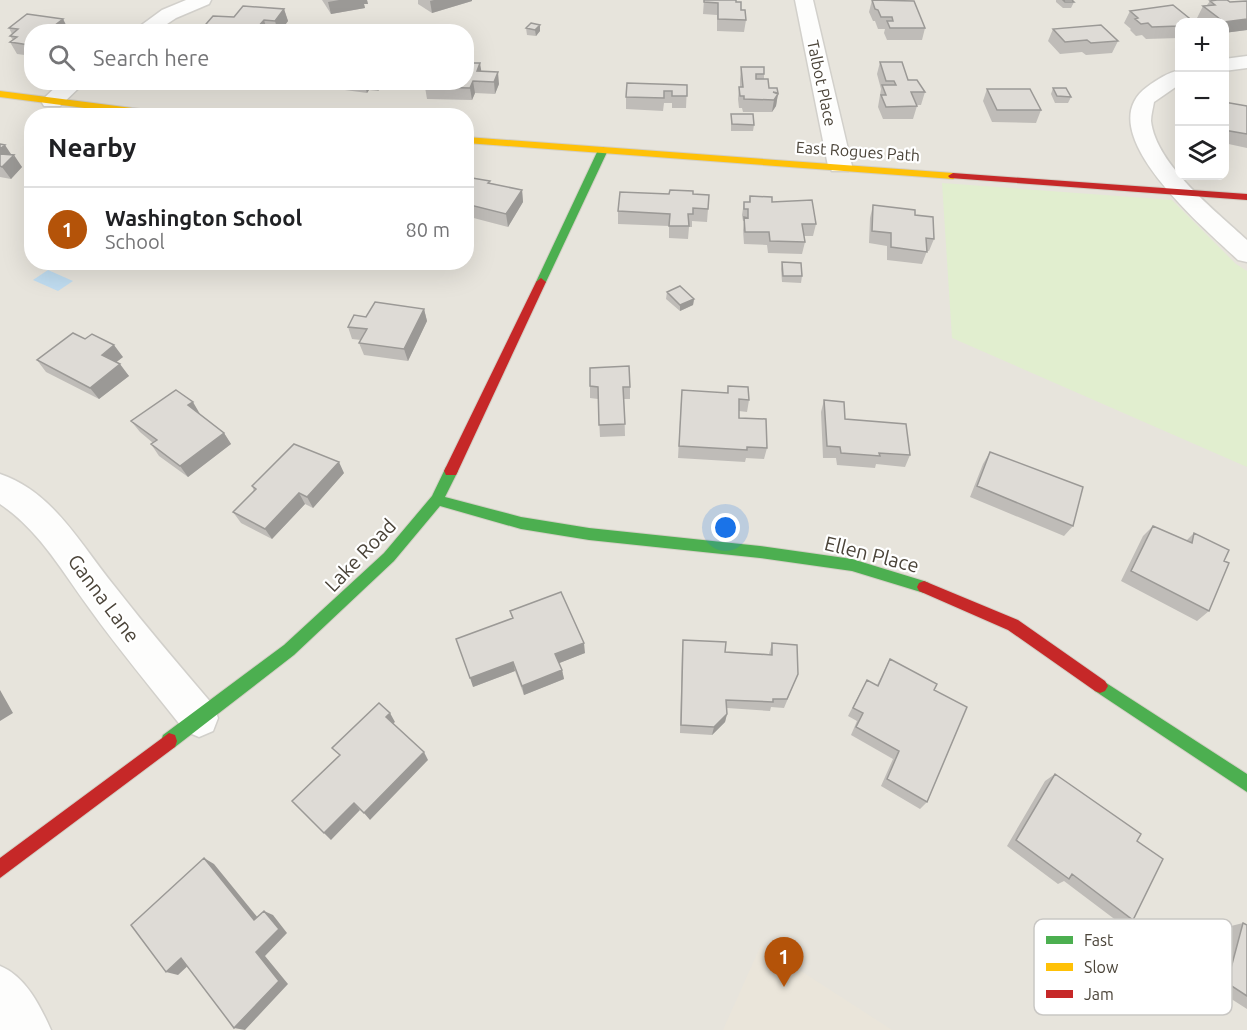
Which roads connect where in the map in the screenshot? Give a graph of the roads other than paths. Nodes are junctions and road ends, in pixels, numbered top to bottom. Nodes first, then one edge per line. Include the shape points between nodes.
1 (202, 0) edge
2 (804, 0) edge
3 (153, 24) edge
4 (1247, 62) edge
5 (1229, 64) edge
6 (1175, 77) edge
7 (65, 90) edge
8 (0, 94) edge
9 (52, 101) junction
10 (108, 108) edge
11 (474, 141) edge
12 (603, 150) junction
13 (840, 166) junction
14 (1184, 192) junction
15 (1247, 197) edge
16 (1247, 254) edge
17 (0, 487) edge
18 (437, 500) junction
19 (199, 718) junction
20 (1247, 784) edge
21 (0, 869) edge
22 (0, 989) edge
23 (27, 1030) edge

1 - 3 street
2 - 13 street, Talbot Place
4 - 5 street
6 - 14 street via 1143,100 1139,115 1142,132 1157,159
7 - 9 street
8 - 9 street
9 - 10 street
11 - 12 street, East Rogues Path
12 - 13 street, East Rogues Path
12 - 18 street, Lake Road
13 - 14 street, East Rogues Path
14 - 15 street, East Rogues Path
14 - 16 street
17 - 19 street, Ganna Lane via 33,509 53,532
18 - 19 street, Lake Road via 389,557 346,599 289,650
18 - 20 street, Ellen Place via 521,523 589,534 852,565 938,591 1012,625
19 - 21 street, Lake Road
22 - 23 street

